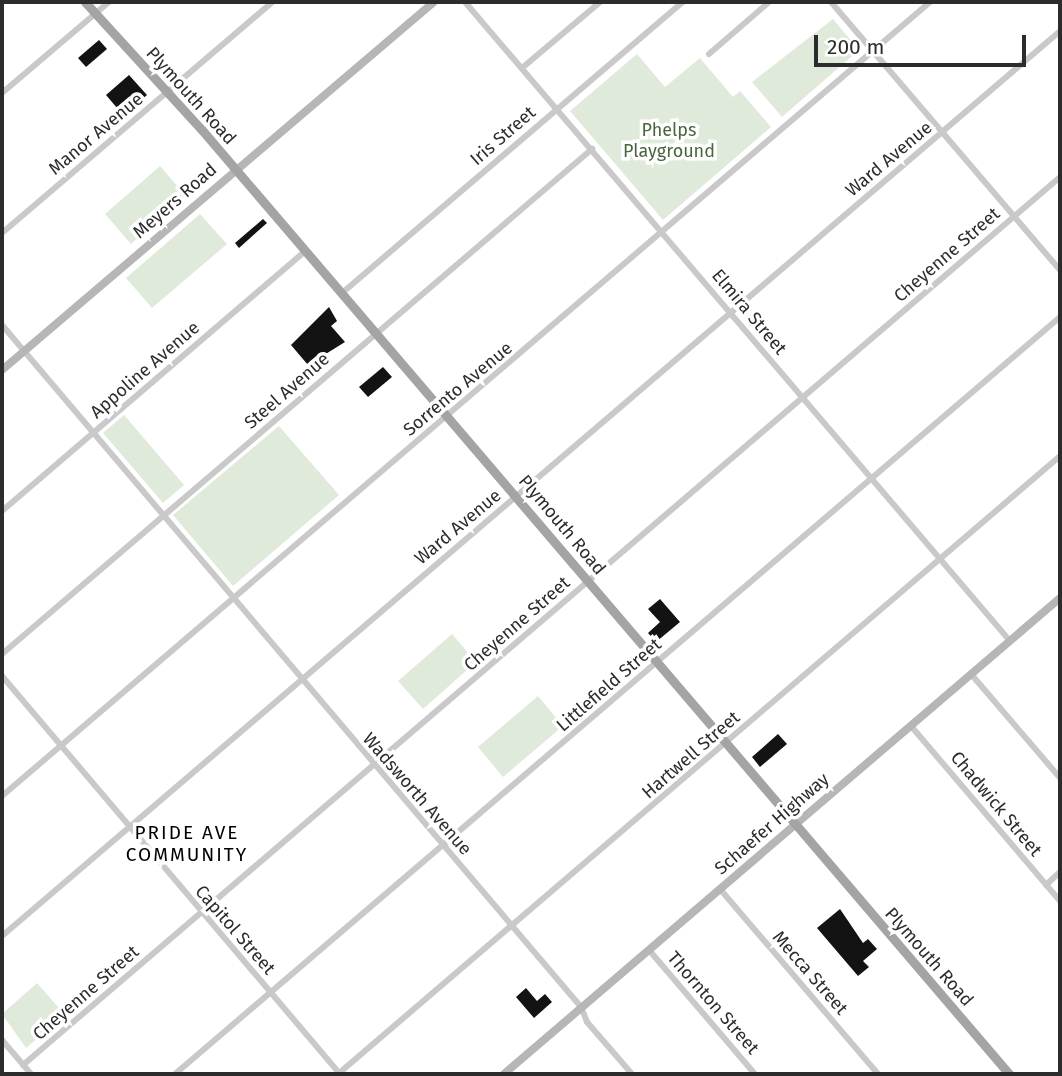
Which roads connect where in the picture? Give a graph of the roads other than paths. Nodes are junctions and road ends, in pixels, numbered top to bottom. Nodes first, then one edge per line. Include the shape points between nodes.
1 (85, 2) edge
2 (109, 2) edge
3 (272, 2) edge
4 (433, 2) edge
5 (465, 2) edge
6 (600, 2) edge
7 (683, 2) edge
8 (769, 2) edge
9 (831, 2) edge
10 (930, 2) edge
11 (95, 13) junction
12 (1060, 31) edge
13 (873, 50) junction
14 (709, 54) dead end
15 (522, 68) junction
16 (166, 92) junction
17 (2, 93) edge
18 (556, 108) junction
19 (943, 132) junction
20 (592, 149) junction
21 (236, 170) junction
22 (1060, 177) edge
23 (1013, 216) junction
24 (663, 232) junction
25 (2, 233) edge
26 (305, 251) junction
27 (1060, 270) edge
28 (342, 293) junction
29 (731, 313) junction
30 (1060, 317) edge
31 (2, 325) edge
32 (376, 333) junction
33 (24, 351) junction
34 (2, 370) edge
35 (803, 397) junction
36 (447, 416) junction
37 (93, 433) junction
38 (1060, 456) edge
39 (872, 478) junction
40 (516, 496) junction
41 (2, 511) edge
42 (163, 516) junction
43 (941, 559) junction
44 (589, 581) junction
45 (1060, 598) edge
46 (233, 599) junction
47 (1010, 640) junction
48 (2, 654) edge
49 (657, 662) junction
50 (971, 674) junction
51 (2, 676) edge
52 (301, 680) junction
53 (911, 726) junction
54 (726, 743) junction
55 (61, 746) junction
56 (374, 765) junction
57 (1060, 778) edge
58 (2, 796) edge
59 (795, 825) junction
60 (129, 827) junction
61 (443, 846) junction
62 (1060, 872) edge
63 (1046, 884) junction
64 (720, 889) junction
65 (1060, 901) edge
66 (201, 912) junction
67 (512, 926) junction
68 (2, 936) edge
69 (649, 950) junction
70 (271, 993) junction
71 (581, 1007) junction
72 (2, 1040) edge
73 (23, 1065) junction
74 (507, 1073) edge
75 (31, 1074) edge
76 (175, 1074) edge
77 (339, 1074) edge
78 (632, 1074) edge
79 (755, 1074) edge
80 (878, 1074) edge
81 (1009, 1074) edge

1 - 11 main road, Plymouth Road
2 - 11 street
3 - 16 street, Manor Avenue
4 - 21 street, Meyers Road
5 - 15 street, Elmira Street
6 - 15 street
7 - 18 street, Iris Street
8 - 14 street
9 - 13 street
10 - 13 street, Sorrento Avenue
11 - 16 main road, Plymouth Road
11 - 17 street
12 - 19 street, Ward Avenue
13 - 19 street
13 - 24 street, Sorrento Avenue
15 - 18 street, Elmira Street
16 - 21 main road, Plymouth Road
16 - 25 street, Manor Avenue
18 - 20 street, Elmira Street
18 - 28 street, Iris Street
19 - 23 street
19 - 29 street, Ward Avenue
20 - 24 street, Elmira Street
20 - 32 street, Steel Avenue
21 - 26 main road, Plymouth Road
21 - 33 street, Meyers Road
22 - 23 street, Cheyenne Street
23 - 27 street
23 - 35 street, Cheyenne Street
24 - 29 street, Elmira Street
24 - 36 street, Sorrento Avenue
26 - 28 main road, Plymouth Road
26 - 37 street, Appoline Avenue
28 - 32 main road, Plymouth Road
29 - 35 street, Elmira Street
29 - 40 street, Ward Avenue
30 - 39 street, Littlefield Street
31 - 33 street
32 - 36 main road, Plymouth Road
32 - 42 street, Steel Avenue
33 - 34 street, Meyers Road
33 - 37 street
35 - 39 street, Elmira Street
35 - 44 street, Cheyenne Street
36 - 40 main road, Plymouth Road
36 - 46 street, Sorrento Avenue
37 - 41 street, Appoline Avenue
37 - 42 street
38 - 43 street, Hartwell Street
39 - 43 street, Elmira Street
39 - 49 street, Littlefield Street
40 - 44 main road, Plymouth Road
40 - 52 street, Ward Avenue
42 - 46 street, Wadsworth Avenue
42 - 48 street, Steel Avenue
43 - 47 street, Elmira Street
43 - 54 street, Hartwell Street
44 - 49 main road, Plymouth Road
44 - 56 street, Cheyenne Street
45 - 47 street, Schaefer Highway
46 - 52 street, Wadsworth Avenue
46 - 55 street, Sorrento Avenue
47 - 50 street, Schaefer Highway
49 - 54 main road, Plymouth Road
49 - 61 street, Littlefield Street
50 - 53 street, Schaefer Highway
50 - 57 street
51 - 55 street, Capitol Street
52 - 56 street, Wadsworth Avenue
52 - 60 street, Ward Avenue
53 - 59 street, Schaefer Highway
53 - 63 street, Chadwick Street
54 - 59 main road, Plymouth Road
54 - 67 street, Hartwell Street
55 - 58 street, Sorrento Avenue
55 - 60 street, Capitol Street
56 - 61 street, Wadsworth Avenue
56 - 66 street, Cheyenne Street
59 - 64 street, Schaefer Highway
59 - 81 main road, Plymouth Road
60 - 66 street, Capitol Street
60 - 68 street, Ward Avenue
61 - 67 street, Wadsworth Avenue
61 - 70 street, Littlefield Street
62 - 63 street
63 - 65 street, Chadwick Street
64 - 69 street, Schaefer Highway
64 - 80 street, Mecca Street
66 - 70 street, Capitol Street
66 - 73 street, Cheyenne Street
67 - 71 street, Wadsworth Avenue
67 - 77 street, Hartwell Street
69 - 71 street, Schaefer Highway
69 - 79 street, Thornton Street
70 - 76 street, Littlefield Street
70 - 77 street, Capitol Street
71 - 74 street, Schaefer Highway
71 - 78 street, Wadsworth Avenue via 587,1022
72 - 73 street
73 - 75 street

